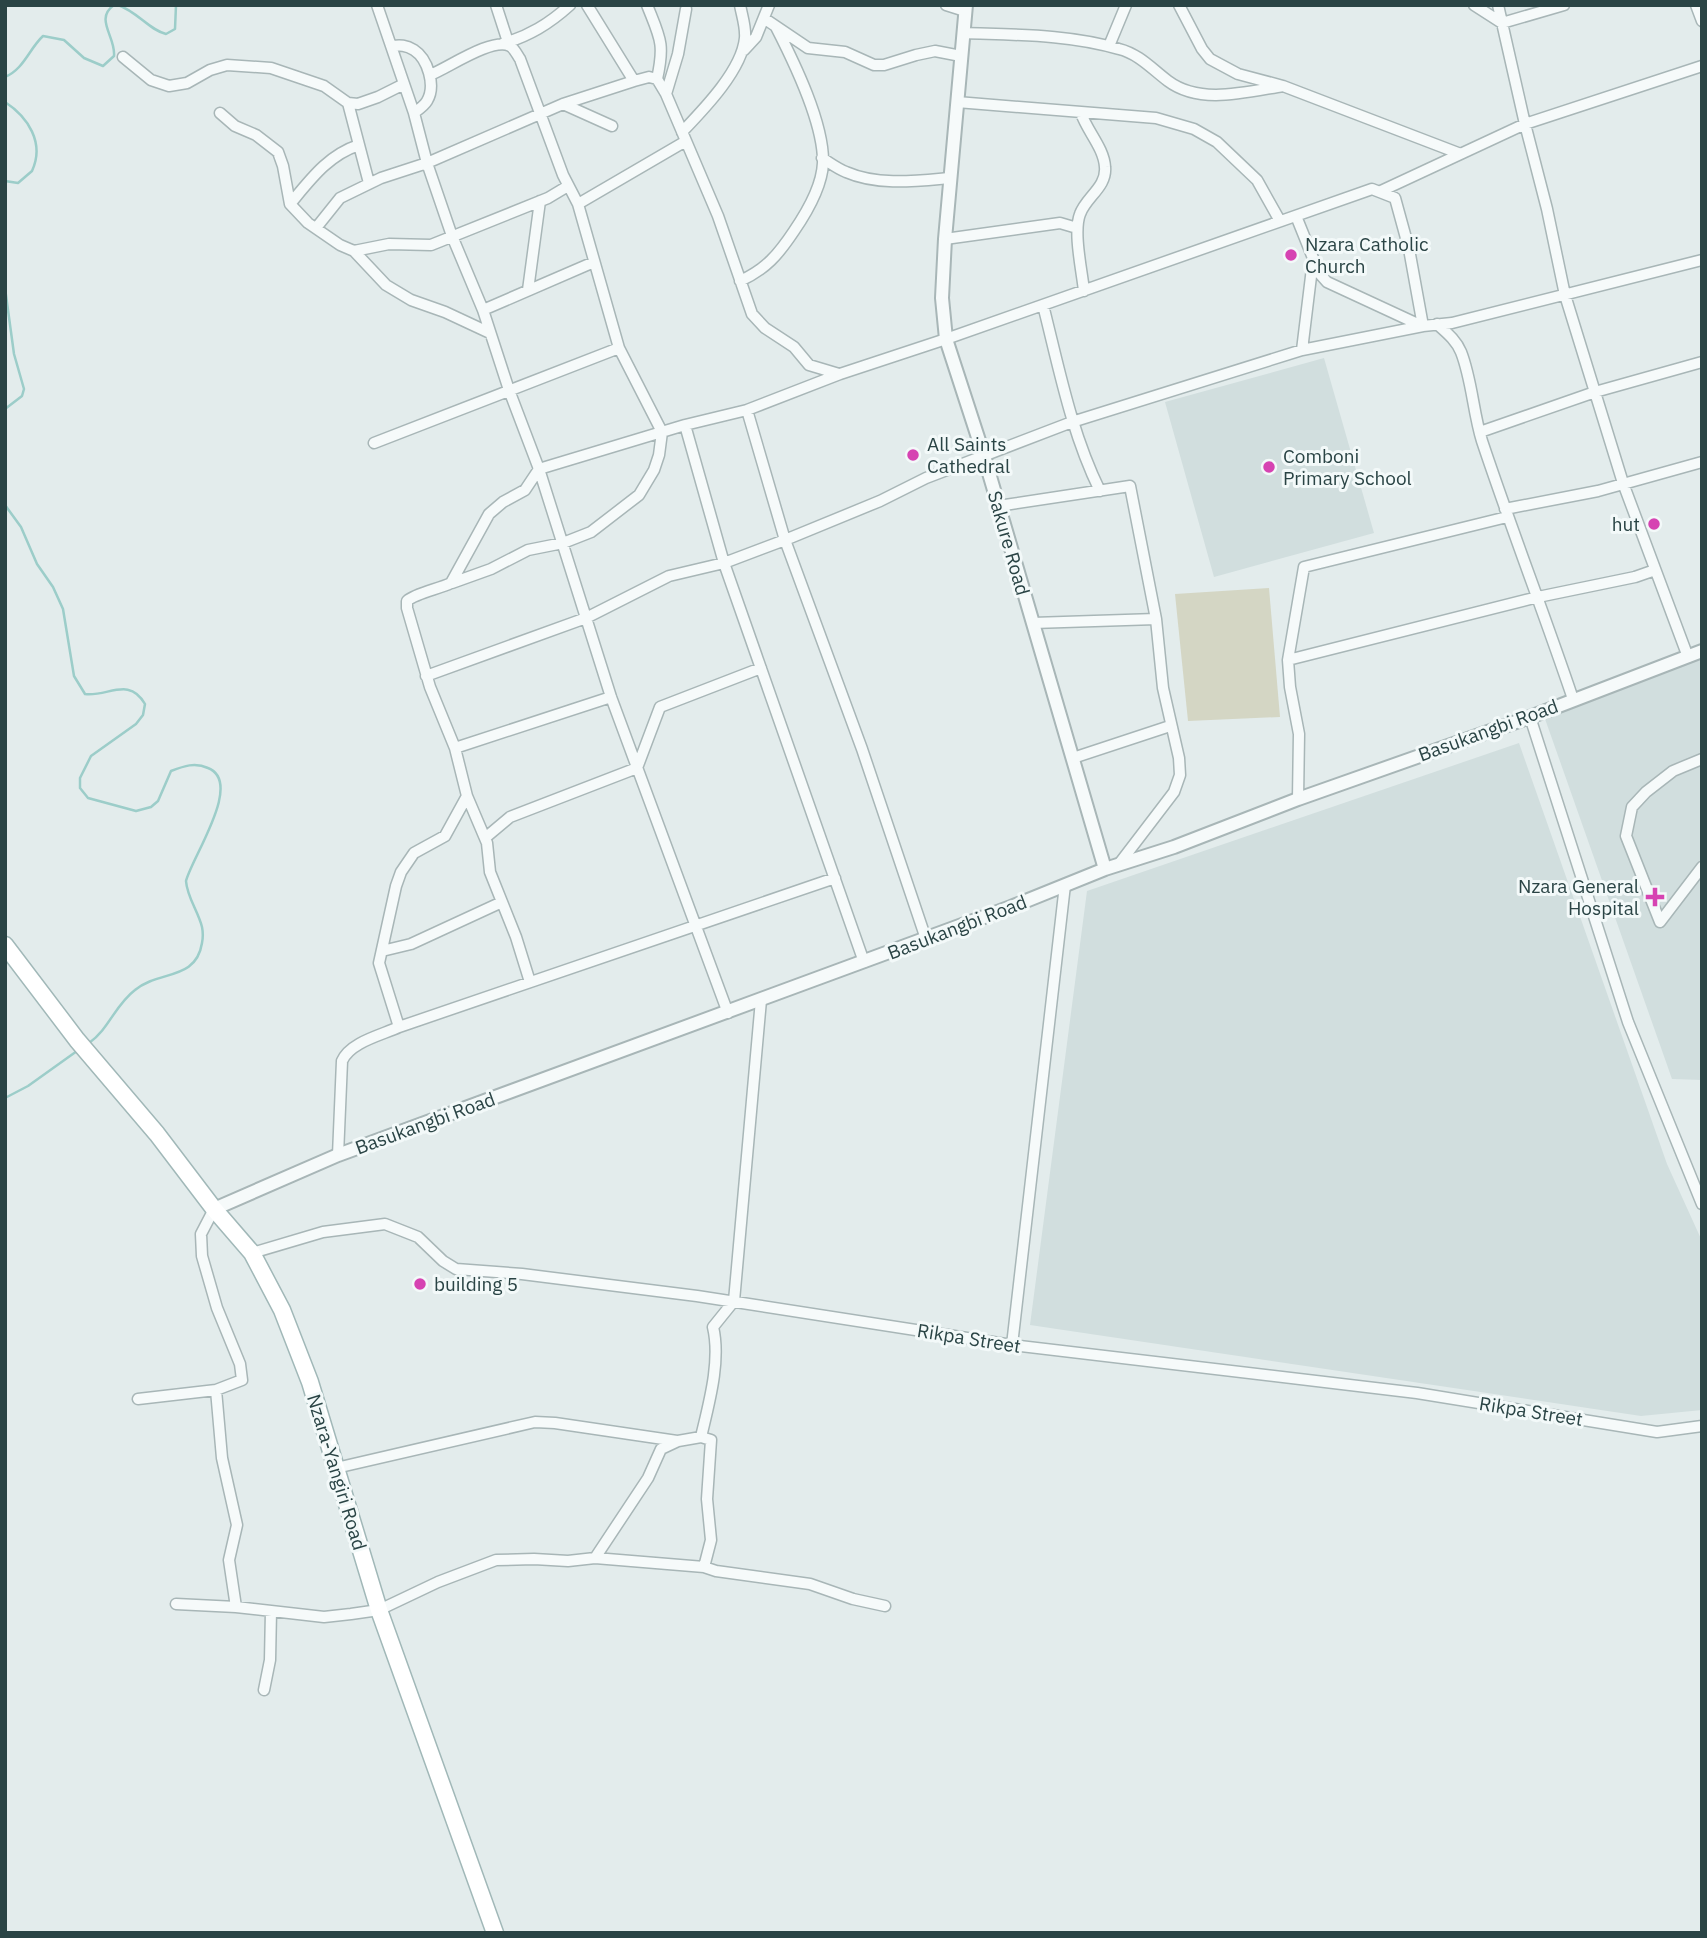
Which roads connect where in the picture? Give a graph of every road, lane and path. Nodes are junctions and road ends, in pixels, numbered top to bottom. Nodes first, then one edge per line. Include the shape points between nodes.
1 (496, 5) edge
2 (570, 5) edge
3 (587, 5) edge
4 (647, 5) edge
5 (740, 5) edge
6 (769, 5) edge
7 (946, 5) edge
8 (1126, 5) edge
9 (1179, 5) edge
10 (1474, 5) edge
11 (1498, 5) edge
12 (1564, 5) edge
13 (1696, 5) edge
14 (378, 6) edge
15 (966, 8) edge
16 (686, 9) dead end
17 (765, 19) junction
18 (1702, 21) edge
19 (1502, 23) junction
20 (776, 27) junction
21 (963, 33) junction
22 (505, 43) junction
23 (391, 46) junction
24 (1109, 46) junction
25 (742, 51) junction
26 (961, 56) junction
27 (123, 57) dead end
28 (1702, 66) edge
29 (430, 75) junction
30 (657, 79) junction
31 (634, 81) junction
32 (404, 84) junction
33 (1283, 86) junction
34 (666, 94) junction
35 (957, 102) junction
36 (348, 103) junction
37 (563, 104) junction
38 (220, 113) dead end
39 (414, 113) junction
40 (539, 113) junction
41 (1081, 113) junction
42 (1525, 124) junction
43 (612, 127) dead end
44 (684, 136) junction
45 (359, 145) junction
46 (1458, 153) junction
47 (822, 158) junction
48 (427, 163) junction
49 (950, 178) junction
50 (369, 183) junction
51 (568, 186) junction
52 (1381, 191) junction
53 (540, 201) junction
54 (290, 204) junction
55 (578, 204) junction
56 (1296, 216) junction
57 (1280, 221) junction
58 (316, 228) junction
59 (1077, 228) junction
60 (452, 236) junction
61 (945, 239) junction
62 (354, 251) junction
63 (1314, 259) junction
64 (1702, 260) edge
65 (594, 262) junction
66 (740, 281) junction
67 (528, 290) junction
68 (1084, 290) junction
69 (1565, 295) junction
70 (1044, 305) junction
71 (483, 310) junction
72 (1437, 324) junction
73 (1423, 326) junction
74 (491, 333) junction
75 (946, 339) junction
76 (619, 348) junction
77 (1302, 350) junction
78 (1702, 362) edge
79 (840, 374) junction
80 (509, 390) junction
81 (1595, 392) junction
82 (747, 410) junction
83 (1072, 422) junction
84 (685, 425) junction
85 (662, 432) junction
86 (1479, 432) junction
87 (374, 443) dead end
88 (984, 456) junction
89 (1702, 462) edge
90 (540, 469) junction
91 (1622, 483) junction
92 (1100, 491) junction
93 (998, 506) junction
94 (1506, 513) junction
95 (785, 540) junction
96 (562, 544) junction
97 (724, 563) junction
98 (1655, 570) junction
99 (451, 583) junction
100 (1538, 597) junction
101 (586, 618) junction
102 (1156, 619) junction
103 (1033, 623) junction
104 (1702, 651) edge
105 (1688, 657) junction
106 (1288, 660) junction
107 (761, 668) junction
108 (426, 676) junction
109 (611, 697) junction
110 (1573, 699) junction
111 (1530, 716) junction
112 (1170, 726) junction
113 (455, 748) junction
114 (1073, 758) junction
115 (1702, 759) edge
116 (638, 768) junction
117 (467, 796) junction
118 (1298, 799) junction
119 (485, 838) junction
120 (1119, 864) junction
121 (1702, 867) edge
122 (1105, 869) junction
123 (835, 878) junction
124 (1065, 885) junction
125 (502, 902) junction
126 (695, 925) junction
127 (926, 939) junction
128 (5, 945) edge
129 (382, 951) junction
130 (864, 962) junction
131 (530, 982) junction
132 (761, 1000) junction
133 (727, 1013) junction
134 (399, 1027) junction
135 (338, 1156) junction
136 (1688, 1174) junction
137 (1702, 1176) edge
138 (1702, 1204) edge
139 (214, 1209) junction
140 (252, 1253) junction
141 (734, 1301) junction
142 (1012, 1345) junction
143 (216, 1390) junction
144 (138, 1399) dead end
145 (1702, 1426) edge
146 (701, 1437) junction
147 (678, 1441) junction
148 (336, 1468) junction
149 (595, 1558) junction
150 (704, 1567) junction
151 (176, 1604) dead end
152 (236, 1606) junction
153 (885, 1606) dead end
154 (271, 1611) junction
155 (379, 1611) junction
156 (264, 1690) dead end
157 (495, 1933) edge

1 - 22 street
2 - 22 street via 544,26
3 - 31 street
4 - 30 street via 662,41
5 - 25 street via 745,27
6 - 17 street
7 - 15 street
8 - 24 street
9 - 33 street via 1210,59 1238,74
10 - 19 street
11 - 19 street
12 - 19 street
13 - 18 street
14 - 23 street
15 - 21 street, Sakure Road
16 - 34 street
17 - 20 street
17 - 25 street
19 - 42 street
20 - 26 street via 808,48 845,52 874,65 935,51
20 - 47 street via 798,69
21 - 24 street via 1072,38
21 - 26 street, Sakure Road
22 - 29 street
22 - 40 street via 520,60
23 - 29 street via 415,50
23 - 32 street
24 - 33 street via 1143,60 1182,90 1228,94
25 - 44 street via 715,98
26 - 35 street, Sakure Road
27 - 36 street via 151,80 169,86 227,65 271,68 324,86
28 - 42 street
29 - 39 street via 427,101
30 - 31 street
30 - 34 street
31 - 37 street
32 - 36 street via 358,104
32 - 39 street
33 - 46 street
34 - 44 street
35 - 41 street
35 - 49 street, Sakure Road
36 - 45 street
37 - 40 street
37 - 43 street
38 - 54 street via 278,152
39 - 48 street
40 - 48 street
40 - 51 street
41 - 57 street via 1156,118 1194,129 1217,142 1257,180
41 - 59 street via 1099,147 1105,175 1079,216
42 - 46 street
42 - 69 street
44 - 55 street
44 - 66 street
45 - 50 street
45 - 54 street via 337,154
46 - 52 street
47 - 49 street via 845,172 872,178 907,182
47 - 66 street via 811,206 792,235 760,272
48 - 50 street
48 - 60 street
49 - 61 street, Sakure Road
50 - 58 street via 340,198
51 - 53 street
51 - 55 street
52 - 56 street via 1372,189
52 - 73 street via 1395,198
53 - 60 street
53 - 67 street
54 - 58 street
55 - 65 street
56 - 57 street
56 - 63 street
57 - 68 street
58 - 62 street
59 - 61 street via 1060,223
59 - 68 street
60 - 62 street via 431,245 389,244
60 - 71 street
61 - 75 street, Sakure Road via 942,298
62 - 74 street via 386,285 411,300
63 - 73 street via 1327,282
63 - 77 street
64 - 69 street
65 - 67 street
65 - 76 street
66 - 79 street via 752,314 765,328 794,347 809,365
67 - 71 street
68 - 70 street
69 - 72 street
69 - 81 street
70 - 75 street
70 - 83 street
71 - 74 street
72 - 73 street
72 - 86 street via 1455,340 1462,354
73 - 77 street
74 - 80 street
75 - 79 street
75 - 88 street, Sakure Road
76 - 80 street
76 - 85 street
77 - 83 street
78 - 81 street
79 - 82 street
80 - 87 street
80 - 90 street
81 - 86 street
81 - 91 street
82 - 84 street
82 - 95 street
83 - 88 street
83 - 92 street
84 - 85 street
84 - 97 street
85 - 90 street
85 - 96 street via 654,470 639,495 591,532
86 - 94 street
88 - 93 street, Sakure Road
88 - 95 street
89 - 91 street
90 - 96 street
90 - 99 street via 525,490 489,514
91 - 94 street
91 - 98 street
92 - 93 street
92 - 102 street via 1130,486
93 - 103 street, Sakure Road
94 - 100 street
94 - 106 street via 1304,567
95 - 97 street
95 - 127 street
96 - 99 street via 528,550
96 - 101 street
97 - 101 street via 669,576
97 - 107 street
98 - 100 street
98 - 105 street
99 - 108 street via 407,601
100 - 106 street
100 - 110 street
101 - 108 street
101 - 109 street
102 - 103 street
102 - 112 street
103 - 114 street, Sakure Road
104 - 105 street, Basukangbi Road
105 - 110 street, Basukangbi Road
106 - 118 street via 1299,734
107 - 116 street via 660,707
107 - 123 street
108 - 113 street
109 - 113 street
109 - 116 street
110 - 111 street, Basukangbi Road
111 - 118 street, Basukangbi Road
111 - 136 street via 1628,1022
112 - 114 street
112 - 120 street via 1181,775 1174,792
113 - 117 street
114 - 122 street, Sakure Road
115 - 121 street via 1673,771 1646,792 1632,807 1626,836 1660,922
116 - 119 street via 510,817
116 - 126 street
117 - 119 street
117 - 129 street via 445,836 414,853 401,872
118 - 120 street, Basukangbi Road
119 - 125 street via 490,872
120 - 122 street, Basukangbi Road
122 - 124 street, Basukangbi Road
123 - 126 street
123 - 130 street
124 - 127 street, Basukangbi Road
124 - 142 street
125 - 129 street via 411,944
125 - 131 street
126 - 131 street
126 - 133 street
127 - 130 street, Basukangbi Road
128 - 139 main road, Nzara-Yangiri Road
129 - 134 street via 380,970
130 - 132 street, Basukangbi Road
131 - 134 street
132 - 133 street, Basukangbi Road
132 - 141 street
133 - 135 street, Basukangbi Road
134 - 135 street via 345,1055
135 - 139 street, Basukangbi Road
136 - 137 street
136 - 138 street
139 - 140 main road, Nzara-Yangiri Road
139 - 143 street via 201,1234 202,1256 243,1376
140 - 141 street, Rikpa Street via 323,1232 385,1224 418,1237 457,1269
140 - 148 main road, Nzara-Yangiri Road via 282,1310
141 - 142 street, Rikpa Street
141 - 146 street via 713,1327 716,1341
142 - 145 street, Rikpa Street via 1417,1393 1657,1432
143 - 144 street
143 - 152 street via 222,1458 237,1525 229,1560
146 - 147 street
146 - 150 street via 711,1440 707,1499 711,1540
147 - 148 street via 535,1422
147 - 149 street via 660,1449 648,1478
148 - 155 main road, Nzara-Yangiri Road
149 - 150 street
149 - 155 street via 496,1560
150 - 153 street via 810,1584
151 - 152 street
152 - 154 street
154 - 155 street via 324,1617
154 - 156 street
155 - 157 main road, Nzara-Yangiri Road

